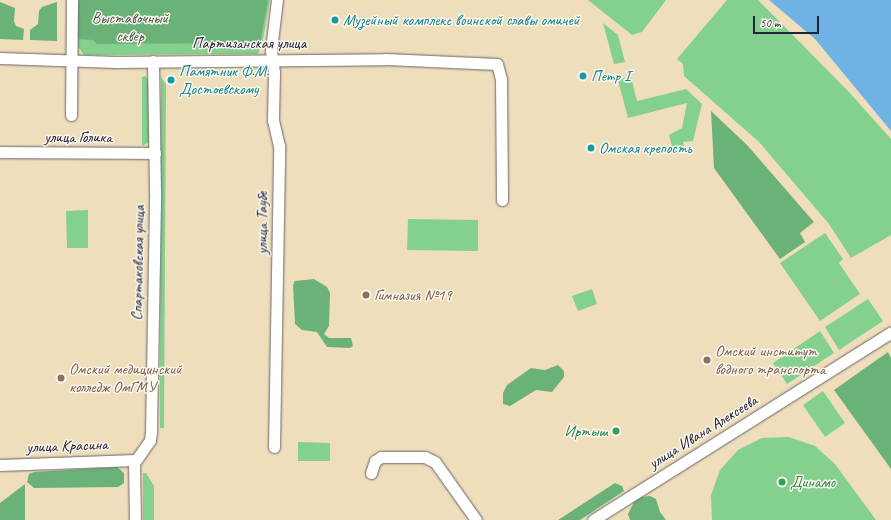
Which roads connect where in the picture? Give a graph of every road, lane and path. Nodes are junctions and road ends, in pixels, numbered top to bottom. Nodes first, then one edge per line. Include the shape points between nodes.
1 (72, 0) edge
2 (277, 0) edge
3 (0, 58) edge
4 (271, 59) junction
5 (71, 61) junction
6 (153, 61) junction
7 (71, 115) dead end
8 (0, 152) edge
9 (155, 153) junction
10 (502, 200) dead end
11 (891, 332) edge
12 (274, 447) dead end
13 (135, 460) junction
14 (0, 465) edge
15 (371, 473) dead end
16 (134, 520) edge
17 (476, 520) edge
18 (593, 520) edge

1 - 5 street
2 - 4 street, улица Таубе
3 - 5 street, Партизанская улица
4 - 6 street, Партизанская улица
4 - 10 street, Партизанская улица via 386,59 497,64 502,79
4 - 12 street, улица Таубе via 274,72 274,120 279,146
5 - 6 street, Партизанская улица
5 - 7 street
6 - 9 street, Спартаковская улица
8 - 9 street, улица Голика
9 - 13 street, Спартаковская улица via 151,432 146,446
11 - 18 street, улица Ивана Алексеева
13 - 14 street, улица Красина
13 - 16 street
15 - 17 street via 375,461 380,457 425,457 434,462

